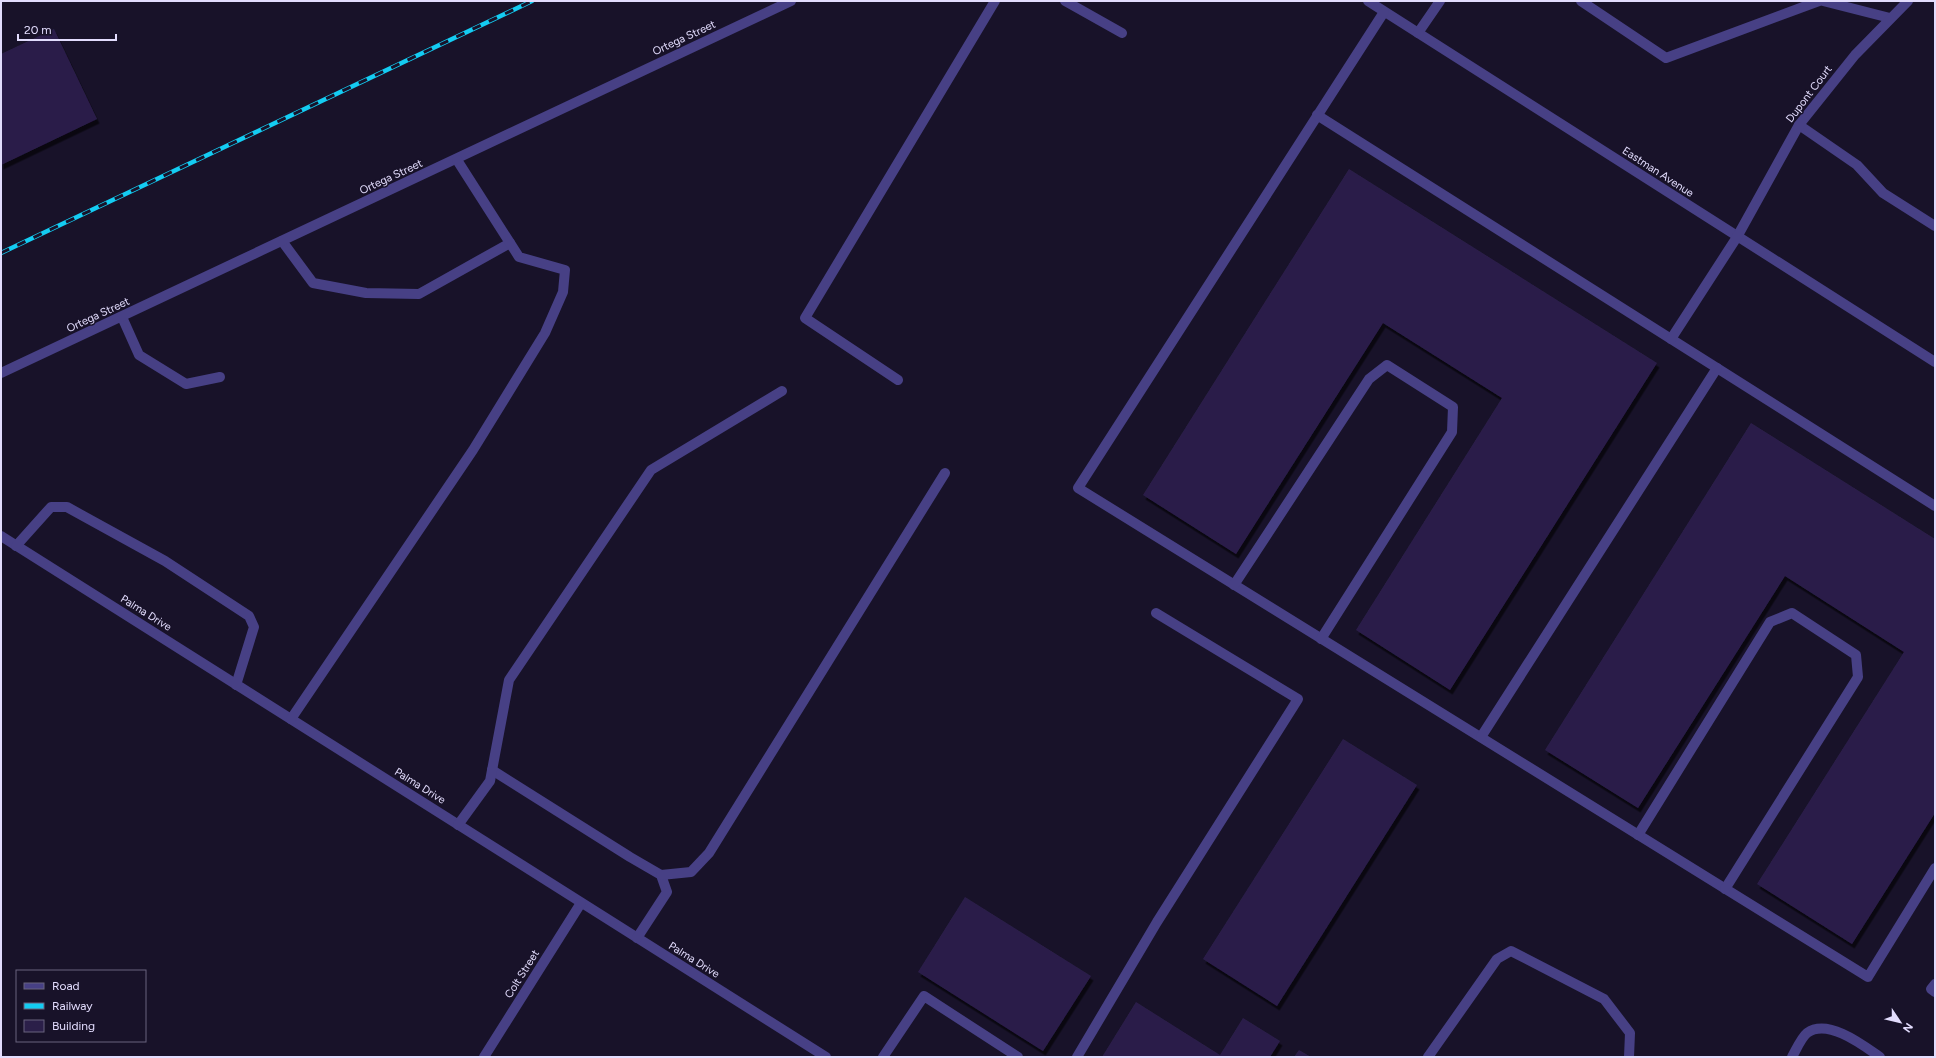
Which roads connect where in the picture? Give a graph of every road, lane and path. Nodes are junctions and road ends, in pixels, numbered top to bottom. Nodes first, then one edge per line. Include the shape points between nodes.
1 (791, 1) edge
2 (995, 1) edge
3 (1065, 1) edge
4 (1368, 1) edge
5 (1440, 1) edge
6 (1581, 1) edge
7 (1819, 1) edge
8 (1823, 1) edge
9 (1908, 1) edge
10 (1384, 12) junction
11 (1890, 18) junction
12 (1122, 33) dead end
13 (1418, 33) junction
14 (1317, 115) junction
15 (1799, 125) junction
16 (457, 160) junction
17 (1935, 226) edge
18 (1737, 237) junction
19 (282, 241) junction
20 (510, 242) junction
21 (122, 317) junction
22 (1671, 339) junction
23 (1935, 362) edge
24 (1717, 368) junction
25 (1, 373) edge
26 (220, 377) dead end
27 (898, 380) dead end
28 (782, 391) dead end
29 (945, 473) dead end
30 (1935, 506) edge
31 (1, 536) edge
32 (16, 546) junction
33 (1234, 585) junction
34 (1156, 613) dead end
35 (1321, 639) junction
36 (236, 685) junction
37 (291, 719) junction
38 (1481, 737) junction
39 (492, 770) junction
40 (458, 825) junction
41 (1638, 835) junction
42 (1935, 868) edge
43 (661, 875) junction
44 (1725, 889) junction
45 (581, 903) junction
46 (637, 938) junction
47 (1935, 984) edge
48 (1935, 992) edge
49 (484, 1057) edge
50 (826, 1057) edge
51 (883, 1057) edge
52 (1018, 1057) edge
53 (1077, 1057) edge
54 (1428, 1057) edge
55 (1630, 1057) edge
56 (1792, 1057) edge
57 (1880, 1057) edge

1 - 16 street, Ortega Street
2 - 27 street via 805,318
3 - 12 street
4 - 10 street, Eastman Avenue
5 - 13 street
6 - 7 street via 1666,58
8 - 11 street
9 - 11 street, Dupont Court
10 - 13 street, Eastman Avenue
10 - 14 street
11 - 15 street, Dupont Court via 1855,54
13 - 18 street, Eastman Avenue
14 - 22 street
14 - 33 street via 1078,488
15 - 17 street via 1858,165 1883,193
15 - 18 street, Dupont Court
16 - 19 street, Ortega Street
16 - 20 street
18 - 22 street, Dupont Court
18 - 23 street, Eastman Avenue
19 - 20 street via 313,283 366,292 419,294
19 - 21 street, Ortega Street
20 - 37 street via 519,257 565,270 563,292 545,333 473,450
21 - 25 street, Ortega Street
21 - 26 street via 139,355 186,384
22 - 24 street
24 - 30 street
24 - 38 street
28 - 39 street via 652,470 509,680
29 - 43 street via 709,853 691,872
31 - 32 street, Palma Drive
32 - 36 street, Palma Drive
32 - 36 street via 52,507 67,507 166,561 248,616 254,627
33 - 35 street
33 - 35 street via 1369,378 1387,365 1453,407 1452,432
34 - 53 street via 1298,699 1157,922
35 - 38 street
36 - 37 street, Palma Drive
37 - 40 street, Palma Drive
38 - 41 street
39 - 40 street via 490,780
39 - 43 street
40 - 45 street, Palma Drive
41 - 44 street
41 - 44 street via 1770,622 1792,613 1856,655 1858,677
42 - 44 street via 1868,977
43 - 46 street via 667,892
45 - 46 street, Palma Drive
45 - 49 street, Colt Street
46 - 50 street, Palma Drive
47 - 48 street via 1931,990
51 - 52 street via 924,996
54 - 55 street via 1497,959 1511,951 1604,999 1630,1033
56 - 57 street via 1807,1033 1823,1028 1849,1036

